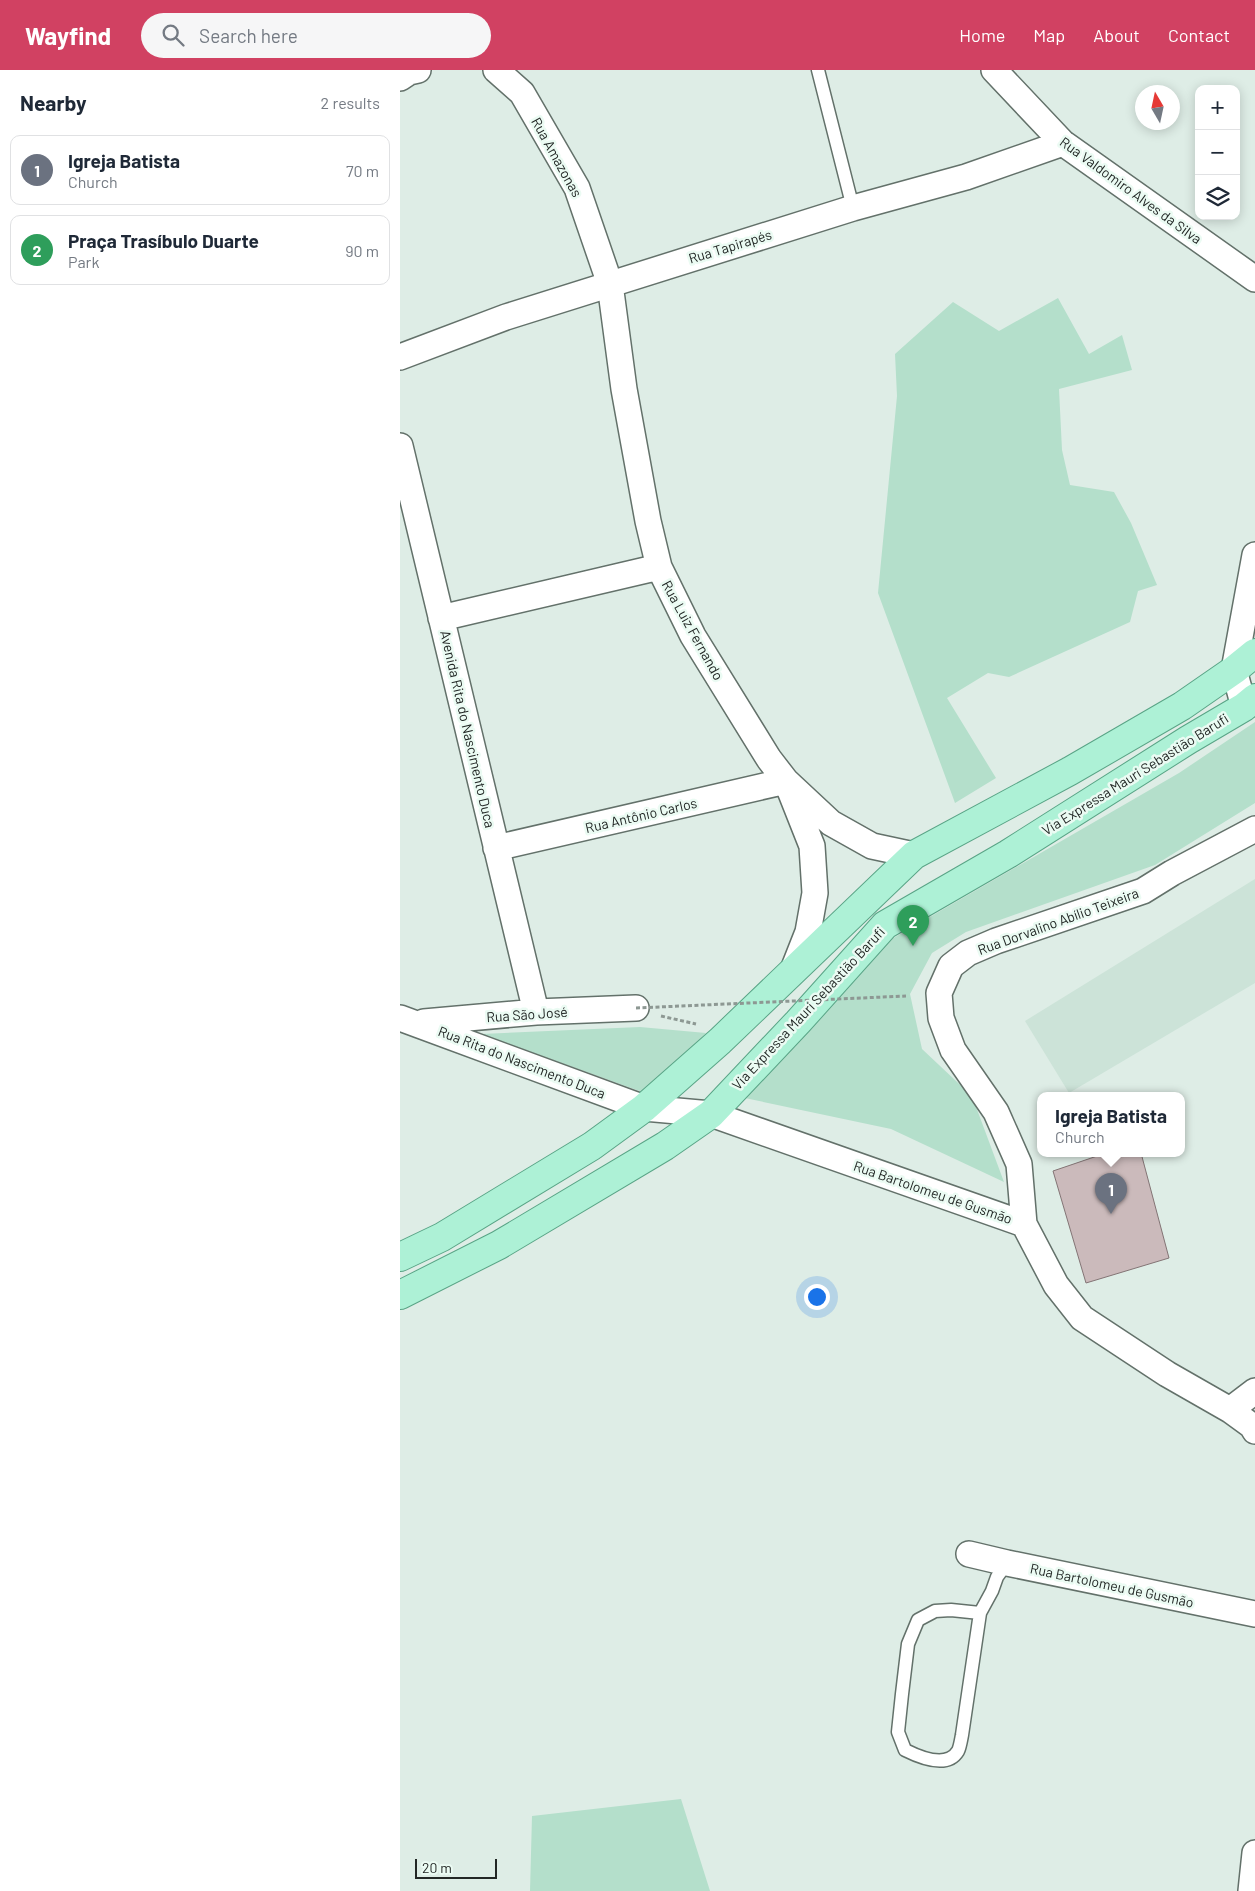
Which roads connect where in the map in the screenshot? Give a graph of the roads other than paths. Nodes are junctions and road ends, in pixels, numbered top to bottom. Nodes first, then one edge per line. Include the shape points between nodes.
1 (418, 70) edge
2 (496, 70) edge
3 (818, 70) edge
4 (994, 70) edge
5 (400, 78) edge
6 (1063, 143) junction
7 (853, 208) junction
8 (1255, 279) edge
9 (610, 284) junction
10 (400, 357) edge
11 (400, 446) edge
12 (1255, 555) edge
13 (659, 567) junction
14 (441, 618) junction
15 (1255, 653) edge
16 (1234, 670) junction
17 (1250, 702) edge
18 (786, 781) junction
19 (1255, 829) edge
20 (496, 848) junction
21 (914, 855) junction
22 (793, 970) junction
23 (636, 1008) road end
24 (536, 1012) junction
25 (409, 1020) edge
26 (644, 1108) junction
27 (711, 1114) junction
28 (1024, 1224) junction
29 (400, 1257) edge
30 (400, 1295) edge
31 (1255, 1391) edge
32 (1230, 1410) junction
33 (1255, 1432) edge
34 (968, 1554) dead end
35 (1007, 1563) junction
36 (980, 1613) junction
37 (1255, 1614) edge
38 (1255, 1853) edge
39 (1251, 1891) edge

1 - 5 street
2 - 9 street, Rua Amazonas via 522,93 576,188
3 - 7 lane
4 - 6 street, Rua Valdomiro Alves da Silva
6 - 7 street, Rua Tapirapés via 966,176
6 - 8 street, Rua Valdomiro Alves da Silva
7 - 9 street, Rua Tapirapés
9 - 10 street, Rua Tapirapés via 506,317
9 - 13 street, Rua Luiz Fernando via 624,389
11 - 14 street, Avenida Rita do Nascimento Duca
12 - 16 street
13 - 14 street
13 - 18 street, Rua Luiz Fernando via 693,636
14 - 20 street, Avenida Rita do Nascimento Duca
15 - 16 main road
16 - 17 street, Via Expressa Mauri Sebastião Barufi
16 - 21 main road via 1173,711
17 - 27 main road, Via Expressa Mauri Sebastião Barufi via 1008,854 885,925
18 - 20 street, Rua Antônio Carlos
18 - 21 street, Rua Luiz Fernando via 831,823 872,846
18 - 22 street via 812,846 815,893 808,932
19 - 28 street, Rua Dorvalino Abílio Teixeira via 1143,891 996,941 968,953 951,966 939,993 940,1018 953,1050 996,1112 1019,1164
20 - 24 street, Avenida Rita do Nascimento Duca
21 - 22 main road
22 - 26 main road
23 - 24 street, Rua São José
24 - 25 street, Rua São José
25 - 26 street, Rua Rita do Nascimento Duca
26 - 27 street, Rua Rita do Nascimento Duca
26 - 29 main road via 584,1151 442,1236
27 - 28 street, Rua Bartolomeu de Gusmão
27 - 30 main road, Via Expressa Mauri Sebastião Barufi via 666,1146 508,1240
28 - 32 street, Rua Bartolomeu de Gusmão via 1056,1285 1082,1318 1167,1374
31 - 32 street
32 - 33 street, Rua Bartolomeu de Gusmão via 1252,1426
34 - 35 street, Rua Bartolomeu de Gusmão
35 - 36 lane
35 - 37 street, Rua Bartolomeu de Gusmão
36 - 36 lane via 958,1751 950,1758 937,1760 922,1758 905,1750 898,1732 908,1644 918,1620 935,1611
38 - 39 street

